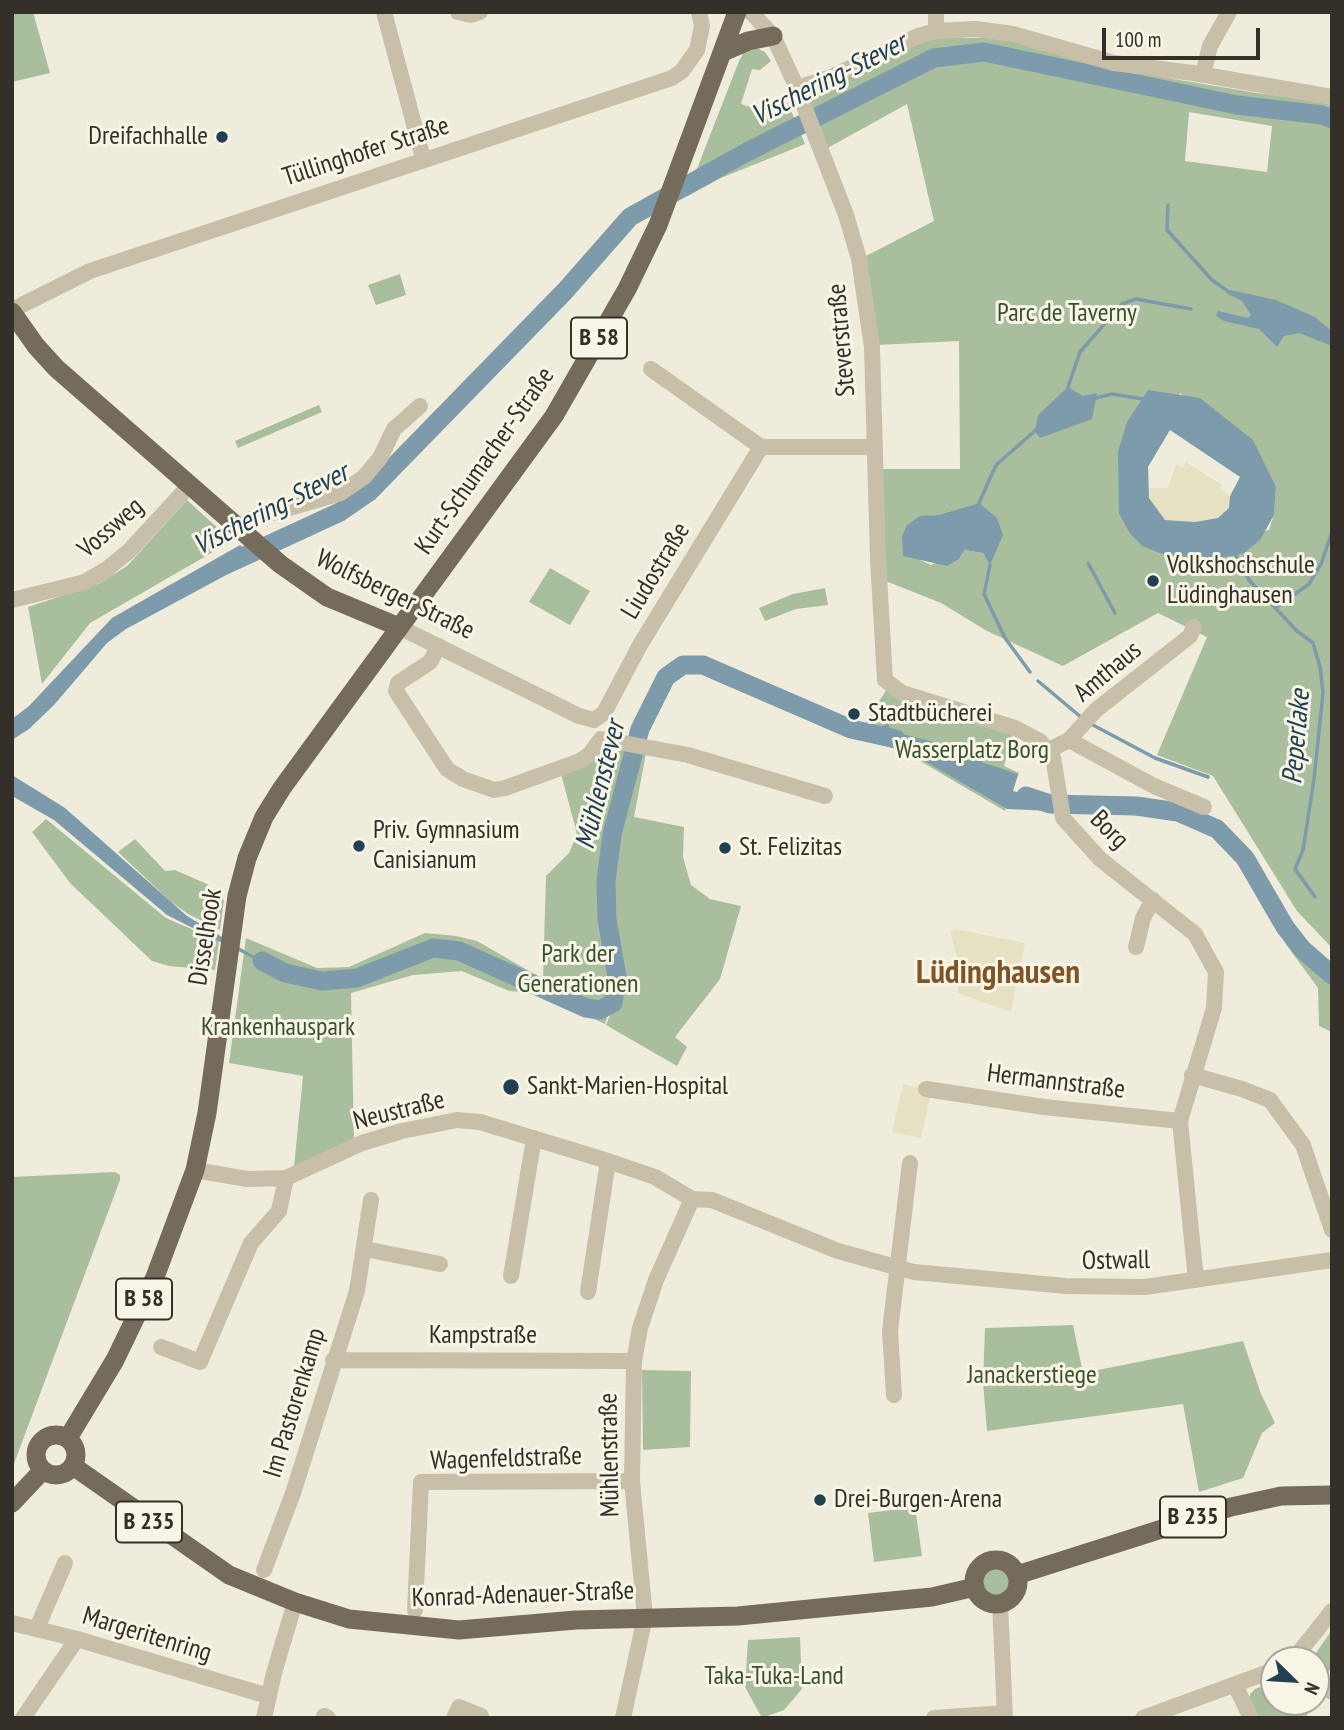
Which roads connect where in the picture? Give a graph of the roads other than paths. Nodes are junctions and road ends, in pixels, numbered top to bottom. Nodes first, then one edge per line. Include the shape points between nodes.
1 (384, 12) edge
2 (458, 12) edge
3 (480, 12) edge
4 (737, 12) edge
5 (751, 12) edge
6 (936, 12) edge
7 (1229, 12) edge
8 (700, 14) edge
9 (936, 31) junction
10 (773, 36) junction
11 (723, 52) junction
12 (1203, 74) junction
13 (797, 88) junction
14 (1332, 97) edge
15 (423, 158) junction
16 (12, 311) edge
17 (651, 369) dead end
18 (420, 406) dead end
19 (761, 447) junction
20 (874, 447) junction
21 (190, 485) junction
22 (243, 531) junction
23 (12, 600) edge
24 (399, 627) junction
25 (1194, 627) dead end
26 (439, 646) junction
27 (594, 720) junction
28 (1074, 734) junction
29 (601, 739) junction
30 (1049, 750) junction
31 (825, 796) dead end
32 (1203, 807) dead end
33 (1153, 900) junction
34 (1136, 947) dead end
35 (1192, 1075) junction
36 (926, 1088) dead end
37 (1180, 1121) junction
38 (534, 1138) junction
39 (608, 1161) junction
40 (910, 1163) dead end
41 (195, 1170) junction
42 (286, 1178) junction
43 (692, 1199) junction
44 (371, 1200) dead end
45 (1330, 1221) edge
46 (365, 1249) junction
47 (1332, 1260) edge
48 (440, 1264) dead end
49 (900, 1270) junction
50 (511, 1276) dead end
51 (1196, 1280) junction
52 (588, 1292) dead end
53 (161, 1347) dead end
54 (333, 1360) junction
55 (634, 1361) junction
56 (894, 1395) dead end
57 (68, 1438) junction
58 (73, 1466) junction
59 (43, 1470) junction
60 (632, 1481) junction
61 (1332, 1495) edge
62 (12, 1503) edge
63 (65, 1563) dead end
64 (264, 1570) dead end
65 (1017, 1575) junction
66 (975, 1587) junction
67 (295, 1602) junction
68 (1000, 1604) junction
69 (415, 1610) dead end
70 (1332, 1611) edge
71 (645, 1618) junction
72 (12, 1623) edge
73 (37, 1628) junction
74 (77, 1639) junction
75 (1304, 1646) edge
76 (1260, 1675) edge
77 (1235, 1685) junction
78 (268, 1696) junction
79 (1005, 1715) edge
80 (481, 1716) edge
81 (23, 1718) edge
82 (264, 1718) edge
83 (454, 1718) edge
84 (623, 1718) edge
85 (934, 1718) edge
86 (1143, 1718) edge
87 (1251, 1718) edge

1 - 15 street
2 - 3 street
4 - 11 main road, Kurt-Schumacher-Straße / B 58
5 - 10 street, Steverstraße
6 - 9 street
7 - 12 street via 1210,46
8 - 15 street, Tüllinghofer Straße via 696,50 672,78
9 - 12 street via 976,29 1013,34 1114,63
9 - 13 street
10 - 11 main road
10 - 13 street, Steverstraße
11 - 24 main road, Kurt-Schumacher-Straße / B 58 via 684,162 627,289 554,416
12 - 14 street
13 - 20 street, Steverstraße via 859,259 872,347
15 - 16 street, Tüllinghofer Straße via 90,271
16 - 21 main road, Wolfsberger Straße via 44,356
17 - 19 street
18 - 22 street via 394,429 380,458 363,477 341,493 251,519
19 - 20 street
19 - 27 street, Liudostraße via 640,645 604,713
20 - 30 street, Steverstraße via 883,673 888,685 1015,728 1034,736
21 - 22 main road, Wolfsberger Straße
21 - 23 street, Vossweg via 137,544 107,569 85,582
22 - 24 main road, Wolfsberger Straße via 304,583
24 - 26 street, Wolfsberger Straße
24 - 41 main road, Disselhook / B 58 via 264,817 242,878
25 - 28 street, Amthaus via 1190,636 1096,710
26 - 27 street, Wolfsberger Straße
26 - 29 street via 430,662 398,683 396,691 447,769 455,774 478,786 505,788 580,761
27 - 29 street
28 - 30 street, Amthaus
28 - 32 street, Borg via 1154,786
29 - 31 street via 688,755
30 - 33 street, Borg via 1062,814 1100,859
33 - 34 street
33 - 35 street, Borg via 1195,934 1216,972 1214,1008
35 - 37 street, Borg
35 - 45 street via 1270,1100 1303,1145
36 - 37 street, Hermannstraße via 1044,1107
37 - 51 street
38 - 39 street, Neustraße
38 - 42 street, Neustraße via 457,1120 353,1146
38 - 50 street
39 - 43 street, Neustraße via 655,1177
39 - 52 street
40 - 49 street
41 - 42 street, Neustraße via 247,1179
41 - 57 main road, Disselhook / B 58 via 155,1277 115,1360
42 - 53 street via 279,1211 251,1243 200,1362
43 - 49 street, Ostwall via 712,1200 838,1251
43 - 55 street, Mühlenstraße via 656,1280
44 - 46 street, Im Pastorenkamp
46 - 48 street
46 - 54 street, Im Pastorenkamp via 357,1291
47 - 51 street, Ostwall
49 - 51 street, Ostwall via 1066,1286 1145,1287
49 - 56 street via 890,1331
54 - 55 street, Kampstraße
54 - 64 street, Im Pastorenkamp via 293,1493
55 - 60 street, Mühlenstraße
57 - 58 main road via 75,1448
57 - 59 main road via 54,1435 40,1442 37,1460
58 - 59 main road via 55,1475
58 - 67 main road, Konrad-Adenauer-Straße / B 235 via 229,1575
59 - 62 main road
60 - 69 street, Wagenfeldstraße via 421,1482
60 - 71 street, Mühlenstraße
61 - 65 main road, B 235 via 1282,1496 1231,1507
63 - 73 street
65 - 66 main road via 1007,1563 990,1561 977,1571
65 - 68 main road via 1016,1591
66 - 68 main road via 984,1601
66 - 71 main road, Konrad-Adenauer-Straße / B 235 via 932,1597 781,1612
67 - 71 main road, Konrad-Adenauer-Straße / B 235 via 349,1619 426,1628
67 - 78 street
68 - 79 street
70 - 75 street
71 - 84 street, Mühlenstraße
72 - 73 street, Margeritenring
73 - 74 street, Margeritenring
74 - 78 street, Margeritenring
74 - 81 street
76 - 77 street
77 - 86 street
77 - 87 street
78 - 82 street
79 - 85 street
80 - 83 street via 459,1707

